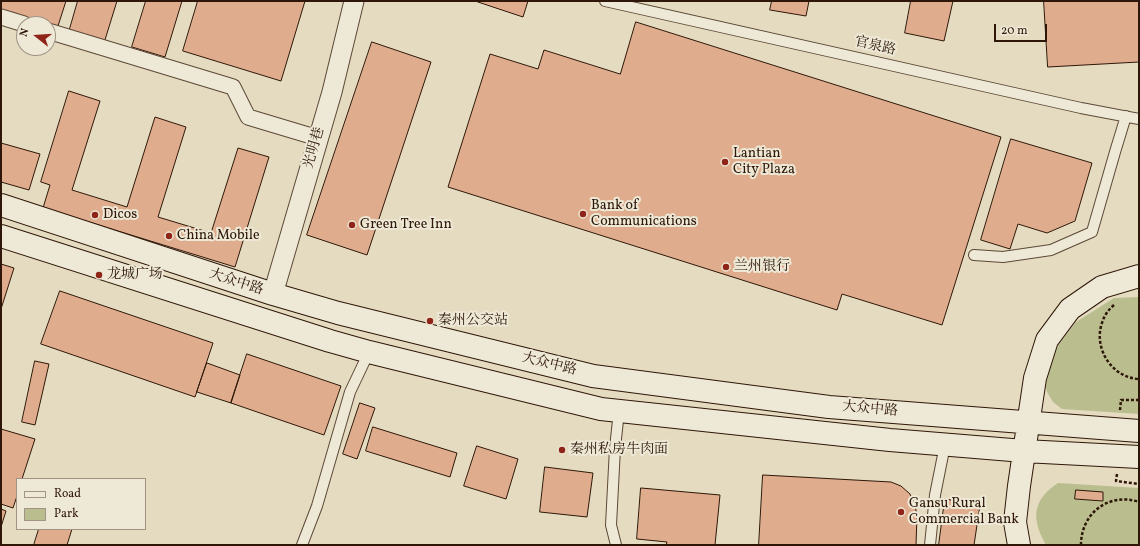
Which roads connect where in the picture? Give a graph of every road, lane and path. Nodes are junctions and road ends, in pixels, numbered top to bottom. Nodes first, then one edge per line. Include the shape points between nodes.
1 (354, 1) edge
2 (605, 1) edge
3 (1, 17) edge
4 (16, 22) edge
5 (56, 34) edge
6 (1126, 116) junction
7 (1139, 119) edge
8 (318, 138) junction
9 (1, 205) edge
10 (1, 236) edge
11 (974, 255) dead end
12 (1139, 276) edge
13 (273, 294) junction
14 (1117, 302) dead end
15 (369, 352) junction
16 (1139, 379) edge
17 (619, 410) junction
18 (1028, 423) junction
19 (1139, 431) edge
20 (944, 445) junction
21 (1024, 451) junction
22 (1139, 457) edge
23 (1139, 502) edge
24 (302, 545) edge
25 (616, 545) edge
26 (930, 545) edge
27 (1019, 545) edge
28 (1081, 545) edge

1 - 8 street, 光明巷
2 - 6 lane, 官泉路
3 - 4 street
5 - 8 street via 233,87 248,117
6 - 7 lane, 官泉路
6 - 11 lane via 1092,232 1051,250 1003,257
8 - 13 street, 光明巷
9 - 13 main road, 大众中路
10 - 15 main road, 大众中路 via 228,310
12 - 18 main road via 1102,287 1070,309 1047,340 1035,378
13 - 18 main road, 大众中路 via 338,313 593,376 829,407
14 - 16 path via 1106,313 1102,323 1100,338 1103,354 1124,376
15 - 17 main road, 大众中路 via 601,409
15 - 24 lane via 350,392 317,506
17 - 20 main road, 大众中路
17 - 25 lane via 611,525
18 - 19 main road, 大众中路
18 - 21 main road
20 - 21 main road, 大众中路
20 - 26 lane
21 - 22 main road, 大众中路
21 - 27 main road via 1015,522
23 - 28 path via 1122,499 1103,505 1094,512 1083,529

